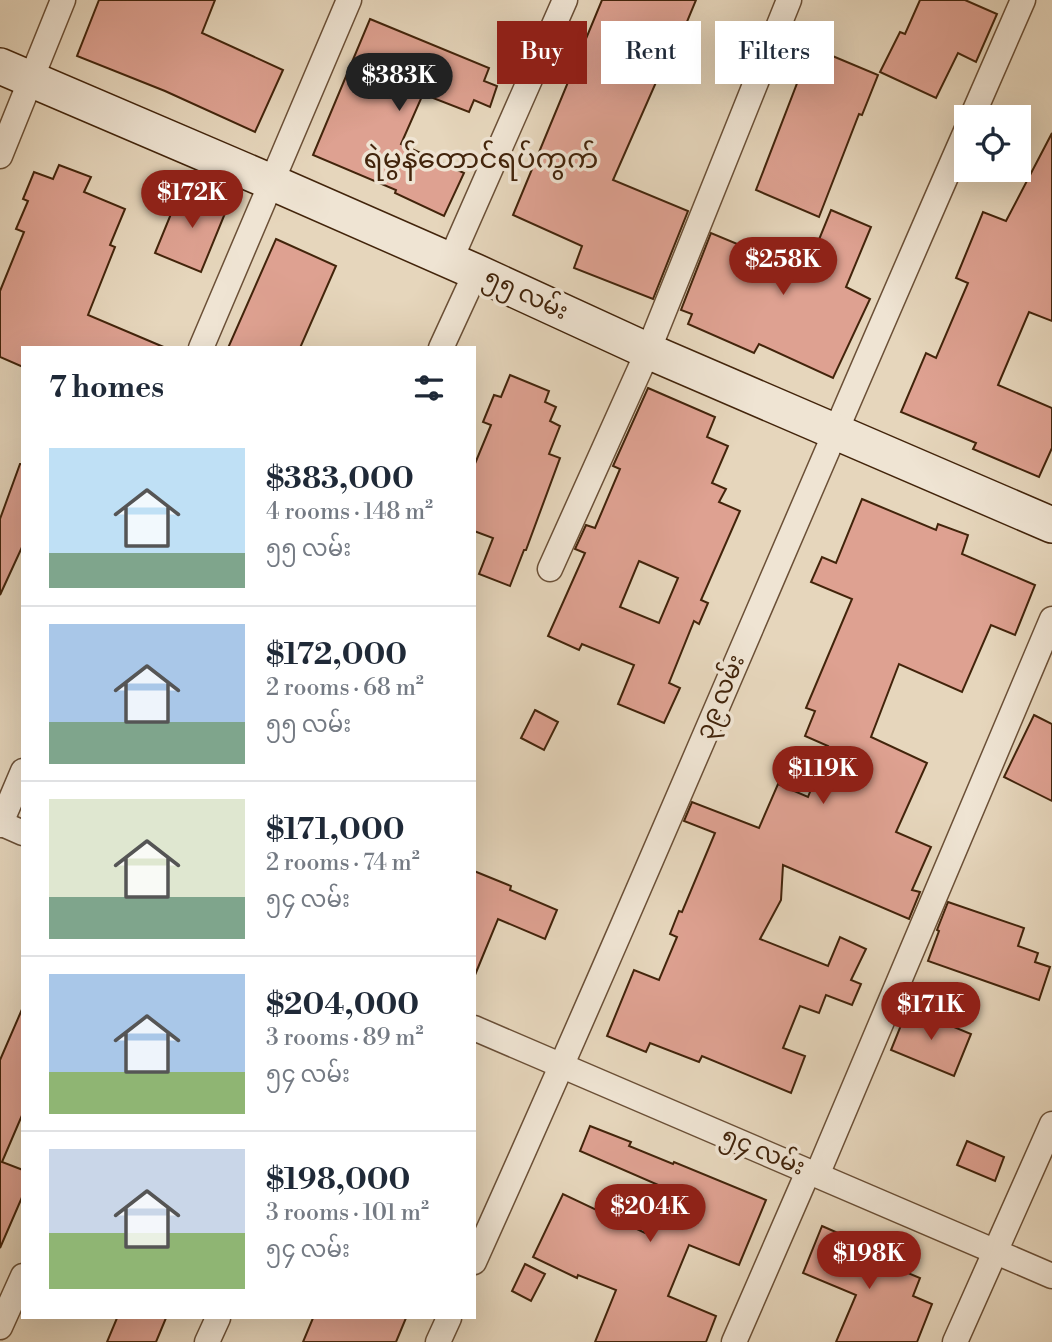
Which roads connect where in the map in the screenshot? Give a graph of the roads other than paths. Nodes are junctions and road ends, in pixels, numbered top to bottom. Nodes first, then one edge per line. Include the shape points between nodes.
1 (63, 0) edge
2 (349, 0) edge
3 (565, 0) edge
4 (789, 0) edge
5 (1023, 0) edge
6 (15, 73) edge
7 (977, 105) edge
8 (0, 156) edge
9 (954, 158) edge
10 (271, 182) junction
11 (463, 266) junction
12 (202, 346) edge
13 (442, 346) edge
14 (648, 351) junction
15 (835, 430) junction
16 (1052, 525) edge
17 (550, 569) dead end
18 (1052, 619) edge
19 (21, 776) edge
20 (0, 824) edge
21 (21, 832) edge
22 (476, 1029) edge
23 (563, 1065) junction
24 (1052, 1124) edge
25 (813, 1174) junction
26 (995, 1250) junction
27 (476, 1258) edge
28 (1052, 1276) edge
29 (21, 1280) edge
30 (218, 1319) edge
31 (449, 1319) edge
32 (0, 1327) edge
33 (207, 1342) edge
34 (438, 1342) edge
35 (734, 1342) edge
36 (955, 1342) edge

1 - 6 street
2 - 10 street
3 - 11 street
4 - 14 street
5 - 7 street
6 - 8 street
6 - 10 main road, ၅၅ လမ်း
9 - 15 street, ၃၉ လမ်း
10 - 11 main road, ၅၅ လမ်း
10 - 12 street
11 - 13 street
11 - 14 main road, ၅၅ လမ်း
14 - 15 main road, ၅၅ လမ်း
14 - 17 street
15 - 16 main road, ၅၅ လမ်း
15 - 23 street, ၃၉ လမ်း
18 - 25 street
19 - 20 street
20 - 21 street
22 - 23 street, ၅၄ လမ်း
23 - 25 street, ၅၄ လမ်း
23 - 27 street, ၃၉ လမ်း
24 - 26 street
25 - 26 street, ၅၄ လမ်း
25 - 35 street
26 - 28 street, ၅၄ လမ်း
26 - 36 street
29 - 32 street
30 - 33 street
31 - 34 street

